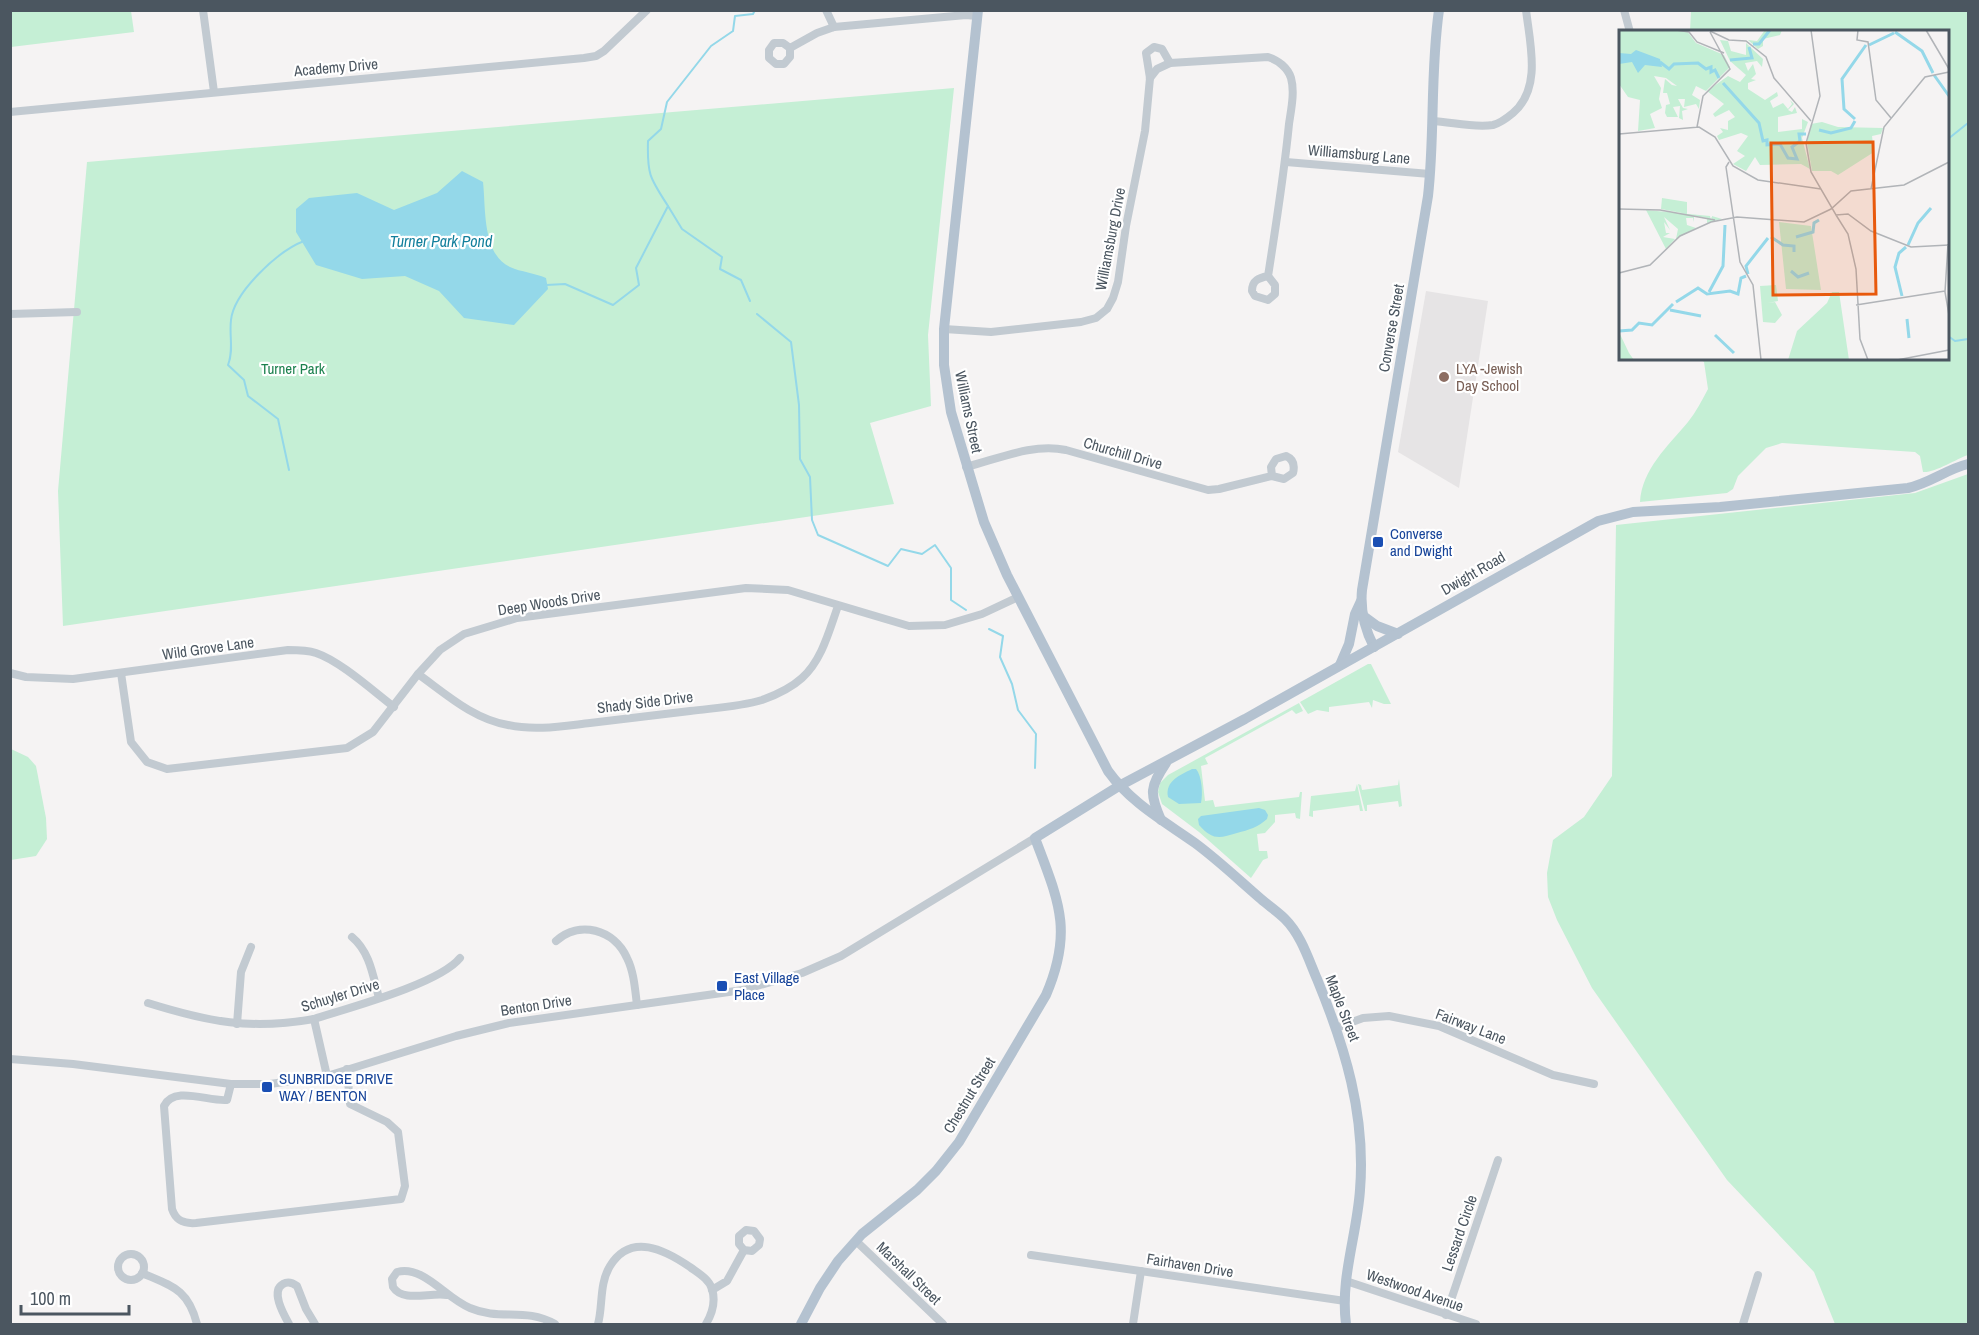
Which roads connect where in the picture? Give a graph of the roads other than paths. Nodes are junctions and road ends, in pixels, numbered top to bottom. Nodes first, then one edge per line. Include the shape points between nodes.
1 (203, 10) edge
2 (647, 10) edge
3 (826, 10) edge
4 (1439, 10) edge
5 (1526, 10) edge
6 (1624, 10) edge
7 (978, 13) edge
8 (834, 27) junction
9 (1629, 30) edge
10 (790, 48) dead end
11 (1170, 63) junction
12 (1150, 78) junction
13 (214, 92) junction
14 (10, 112) edge
15 (1432, 121) junction
16 (1286, 162) junction
17 (1430, 174) junction
18 (1268, 276) dead end
19 (76, 312) dead end
20 (10, 315) edge
21 (944, 328) junction
22 (1968, 464) edge
23 (966, 467) junction
24 (1272, 476) dead end
25 (1018, 597) junction
26 (1361, 600) junction
27 (838, 606) junction
28 (1362, 615) junction
29 (1398, 634) junction
30 (1374, 647) junction
31 (1339, 666) junction
32 (10, 674) edge
33 (121, 674) junction
34 (418, 674) junction
35 (394, 707) junction
36 (1169, 760) junction
37 (1119, 786) junction
38 (1161, 820) junction
39 (1035, 838) junction
40 (352, 937) dead end
41 (556, 941) dead end
42 (251, 947) dead end
43 (460, 958) dead end
44 (379, 998) junction
45 (148, 1004) dead end
46 (637, 1005) junction
47 (314, 1019) junction
48 (237, 1024) junction
49 (1336, 1028) junction
50 (10, 1059) edge
51 (347, 1069) junction
52 (327, 1076) junction
53 (231, 1084) junction
54 (1594, 1084) dead end
55 (1498, 1160) dead end
56 (856, 1241) junction
57 (744, 1250) dead end
58 (1031, 1255) dead end
59 (1141, 1271) junction
60 (142, 1273) dead end
61 (1758, 1275) dead end
62 (1346, 1281) junction
63 (712, 1290) junction
64 (447, 1295) junction
65 (1344, 1301) junction
66 (1446, 1315) junction
67 (197, 1324) edge
68 (289, 1324) edge
69 (315, 1324) edge
70 (555, 1324) edge
71 (598, 1324) edge
72 (706, 1324) edge
73 (801, 1324) edge
74 (943, 1324) edge
75 (1132, 1324) edge
76 (1346, 1324) edge
77 (1476, 1324) edge
78 (1743, 1324) edge

1 - 13 street
2 - 13 street, Academy Drive via 604,51 592,57
3 - 8 street
4 - 15 main road, Converse Street via 1432,68
5 - 15 street via 1531,78 1519,108 1493,124
6 - 9 street
7 - 8 street
7 - 21 main road, Williams Street
8 - 10 street
11 - 12 street
11 - 12 street, Williamsburg Drive via 1161,48 1150,48 1145,56
11 - 16 street via 1259,57 1273,58 1284,67 1292,87
12 - 21 street, Williamsburg Drive via 1145,131 1118,282 1107,309 1096,318 1081,322 991,332
13 - 14 street, Academy Drive
15 - 17 main road, Converse Street
16 - 17 street, Williamsburg Lane
16 - 18 street
17 - 26 main road, Converse Street
19 - 20 street
21 - 23 main road, Williams Street via 949,400
22 - 29 main road, Dwight Road via 1908,488 1608,517
23 - 24 street, Churchill Drive via 1046,448 1203,489
23 - 25 main road, Williams Street via 993,545
25 - 27 street, Deep Woods Drive via 945,625 909,626
25 - 37 main road, Williams Street
26 - 28 main road, Converse Street
26 - 31 main road
27 - 34 street, Deep Woods Drive via 788,590 747,588 517,618 464,634 440,650
27 - 34 street, Shady Side Drive via 810,670 791,686 752,702 524,728 481,716
28 - 29 main road
28 - 30 main road, Converse Street
29 - 30 main road, Dwight Road
30 - 31 main road, Dwight Road
31 - 36 main road, Dwight Road
32 - 33 street, Wild Grove Lane via 64,679
33 - 35 street, Wild Grove Lane via 304,651 333,661
33 - 35 street, Deep Woods Drive via 131,742 147,762 167,769 347,748 373,732
34 - 35 street, Deep Woods Drive
36 - 37 main road, Dwight Road
36 - 38 main road via 1152,789
37 - 38 main road, Maple Street
37 - 39 main road, Dwight Road
38 - 49 main road, Maple Street via 1217,860 1293,928
39 - 46 street, Benton Drive via 857,947 822,964 743,990
39 - 56 main road, Chestnut Street via 1058,903 1062,932 1056,971 1049,987 959,1142 917,1190
40 - 44 street via 361,944 368,959
41 - 46 street via 581,929 598,931 610,938 628,960
42 - 48 street via 240,972
43 - 44 street, Schuyler Drive via 433,977
44 - 47 street, Schuyler Drive
45 - 48 street, Schuyler Drive
46 - 51 street, Benton Drive via 489,1027
47 - 48 street, Schuyler Drive
47 - 52 street
49 - 54 street, Fairway Lane via 1363,1018 1389,1016 1439,1026 1553,1075
49 - 62 main road, Maple Street via 1354,1091 1361,1134 1360,1190
50 - 53 street, Benton Drive
51 - 52 street, Benton Drive
51 - 53 street via 350,1104 387,1122 398,1132 405,1186 401,1199 184,1222 176,1218 172,1209 164,1105 184,1096 227,1100
52 - 53 street, Benton Drive via 270,1084
55 - 66 street, Lessard Circle
56 - 73 main road, Chestnut Street via 832,1270
56 - 74 street, Marshall Street
57 - 63 street via 727,1281
58 - 59 street, Fairhaven Drive
59 - 65 street, Fairhaven Drive
59 - 75 street
60 - 67 street via 177,1290 189,1302
61 - 78 street
62 - 65 main road, Maple Street
62 - 66 street, Westwood Avenue
63 - 71 street via 705,1278 670,1254 652,1248 630,1249 606,1273
63 - 72 street via 713,1310
64 - 64 street via 430,1280 412,1272 397,1272 392,1279 400,1294
64 - 70 street via 476,1311 533,1315
65 - 76 main road, Maple Street
66 - 77 street, Westwood Avenue
68 - 69 street via 278,1296 282,1284 287,1282 297,1286

